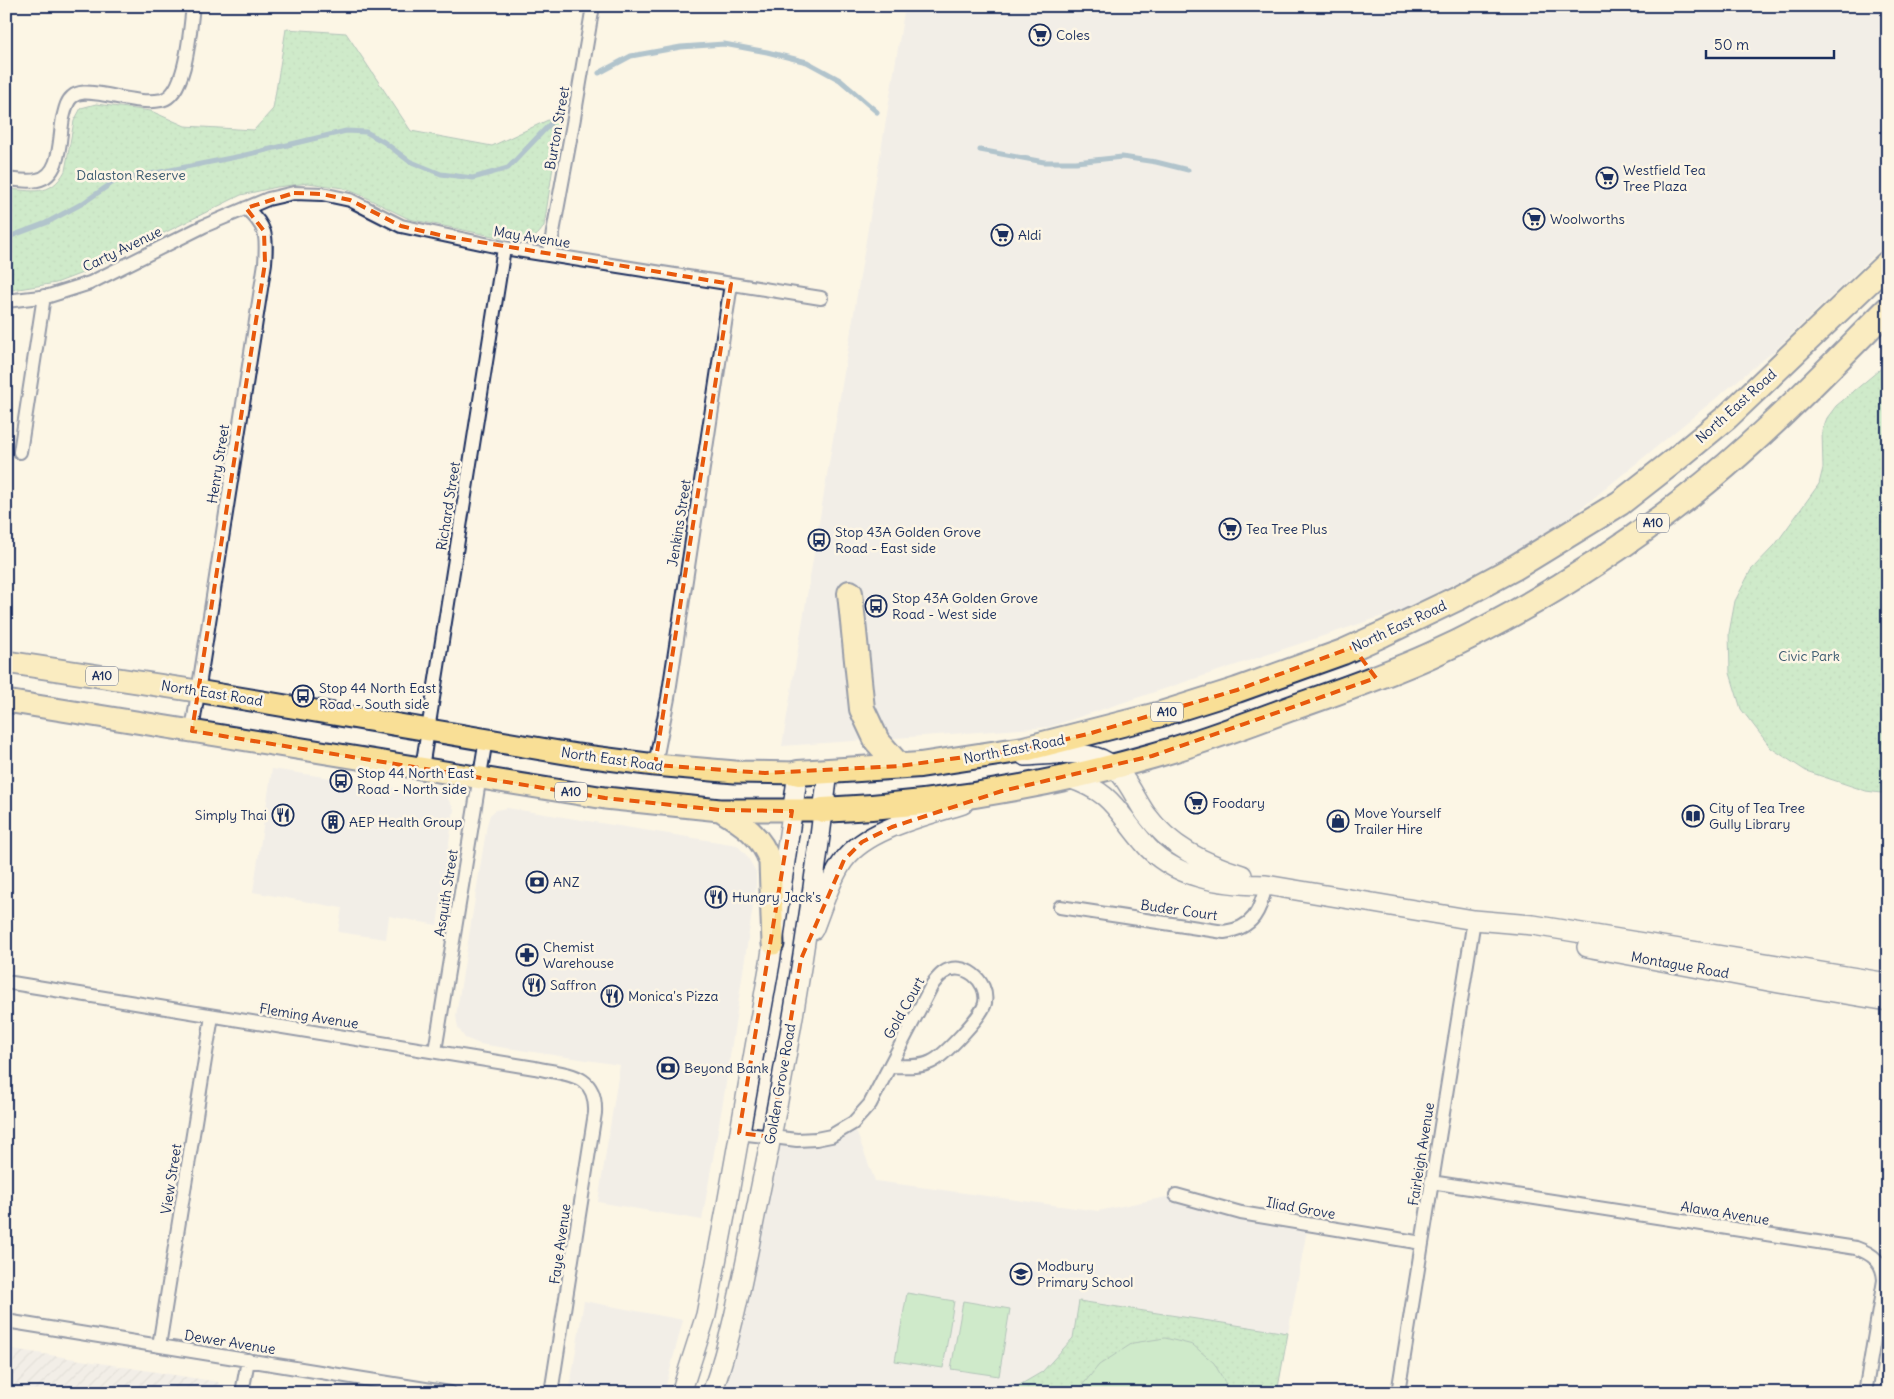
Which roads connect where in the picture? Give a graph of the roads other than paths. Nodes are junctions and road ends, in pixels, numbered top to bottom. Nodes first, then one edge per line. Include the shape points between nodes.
1 (193, 6) edge
2 (593, 6) edge
3 (6, 179) edge
4 (246, 208) junction
5 (504, 248) junction
6 (548, 254) junction
7 (1875, 276) edge
8 (731, 284) junction
9 (44, 296) junction
10 (822, 298) dead end
11 (6, 301) edge
12 (1888, 307) edge
13 (20, 452) dead end
14 (850, 593) dead end
15 (1363, 643) junction
16 (6, 662) edge
17 (1376, 678) junction
18 (197, 691) junction
19 (6, 701) edge
20 (428, 730) junction
21 (192, 732) junction
22 (486, 739) junction
23 (975, 757) junction
24 (655, 765) junction
25 (899, 766) junction
26 (1114, 766) junction
27 (422, 768) junction
28 (798, 772) junction
29 (828, 772) junction
30 (480, 778) junction
31 (1069, 778) junction
32 (1002, 791) junction
33 (720, 810) junction
34 (823, 810) junction
35 (792, 811) junction
36 (1266, 885) junction
37 (1060, 907) dead end
38 (1474, 920) junction
39 (773, 944) junction
40 (802, 958) junction
41 (6, 982) edge
42 (1888, 983) edge
43 (1888, 1001) edge
44 (212, 1016) junction
45 (435, 1051) junction
46 (890, 1066) junction
47 (596, 1099) joint
48 (739, 1133) junction
49 (772, 1137) junction
50 (1432, 1182) junction
51 (1176, 1195) dead end
52 (1422, 1243) junction
53 (6, 1321) edge
54 (159, 1346) junction
55 (248, 1360) junction
56 (242, 1393) edge
57 (450, 1393) edge
58 (551, 1393) edge
59 (681, 1393) edge
60 (712, 1393) edge
61 (1398, 1393) edge
62 (1865, 1393) edge

1 - 3 street via 185,64 174,92 163,100 94,93 72,97 66,107 56,163 50,172 45,178 36,180
2 - 6 street, Burton Street
4 - 5 street, May Avenue via 294,194 322,194 350,200 401,226
4 - 9 street, Carty Avenue via 90,282
4 - 18 street, Henry Street via 259,220 264,232 265,263
5 - 6 street, May Avenue
5 - 20 street, Richard Street
6 - 8 street, May Avenue
7 - 12 highway
7 - 15 highway, North East Road / A10 via 1727,417 1620,503 1514,568
8 - 10 street, May Avenue
8 - 24 street, Jenkins Street
9 - 11 street, Carty Avenue
9 - 13 street
12 - 17 highway, A10 via 1783,414 1684,501 1529,604 1432,655
14 - 25 highway via 862,709 877,741
15 - 17 highway
15 - 23 highway, North East Road / A10 via 1237,690 1161,714 1024,749
16 - 18 main road, North East Road / A10
17 - 26 highway, A10 via 1226,732
18 - 20 main road, North East Road / A10
18 - 21 street, Henry Street
19 - 21 main road, A10
20 - 22 main road, North East Road / A10
20 - 27 street, Richard Street
21 - 27 main road, A10
22 - 24 main road, North East Road / A10
22 - 30 street, Asquith Street
23 - 25 highway, North East Road / A10
23 - 26 main road, Montague Road via 1083,755
24 - 28 main road, North East Road / A10 via 734,772
25 - 29 highway, North East Road / A10
26 - 31 highway, A10
26 - 36 main road, Montague Road via 1130,785 1145,812 1168,838 1204,861
27 - 30 main road, A10
28 - 29 highway, North East Road / A10
28 - 35 main road
29 - 34 main road, Golden Grove Road
30 - 33 main road, A10 via 605,798
30 - 45 street, Asquith Street
31 - 32 highway, A10
31 - 36 main road, Montague Road via 1094,788 1112,801 1143,842 1174,867 1197,877 1240,885
32 - 34 highway, A10 via 938,801
32 - 40 main road via 892,827 862,842 844,860
33 - 35 main road, A10
33 - 39 main road via 759,838 767,850
34 - 35 main road, A10
34 - 40 main road, Golden Grove Road
35 - 39 main road
36 - 37 street, Buder Court via 1259,911 1252,920 1224,932
36 - 38 main road, Montague Road
38 - 42 main road, Montague Road via 1533,926
38 - 43 main road, Montague Road via 1532,936 1646,959
38 - 50 street, Fairleigh Avenue
39 - 48 main road
40 - 49 main road, Golden Grove Road
41 - 44 street, Fleming Avenue
44 - 45 street, Fleming Avenue
44 - 54 street, View Street
45 - 47 street, Fleming Avenue via 578,1078 590,1085
46 - 46 street, Gold Court via 932,985 943,973 964,970 982,982 985,1003 980,1014 942,1055 921,1066
46 - 49 street, Gold Court via 865,1110 842,1130 816,1139
47 - 58 street, Faye Avenue
48 - 49 street, Gold Court
48 - 59 main road via 706,1315
49 - 60 main road, Golden Grove Road via 732,1324
50 - 52 street, Fairleigh Avenue
50 - 62 street, Alawa Avenue via 1866,1252 1880,1264 1884,1280
51 - 52 street, Iliad Grove via 1242,1213
52 - 61 street, Fairleigh Avenue
53 - 54 street, Dewer Avenue
54 - 55 street, Dewer Avenue
55 - 56 street
55 - 57 street, Dewer Avenue

